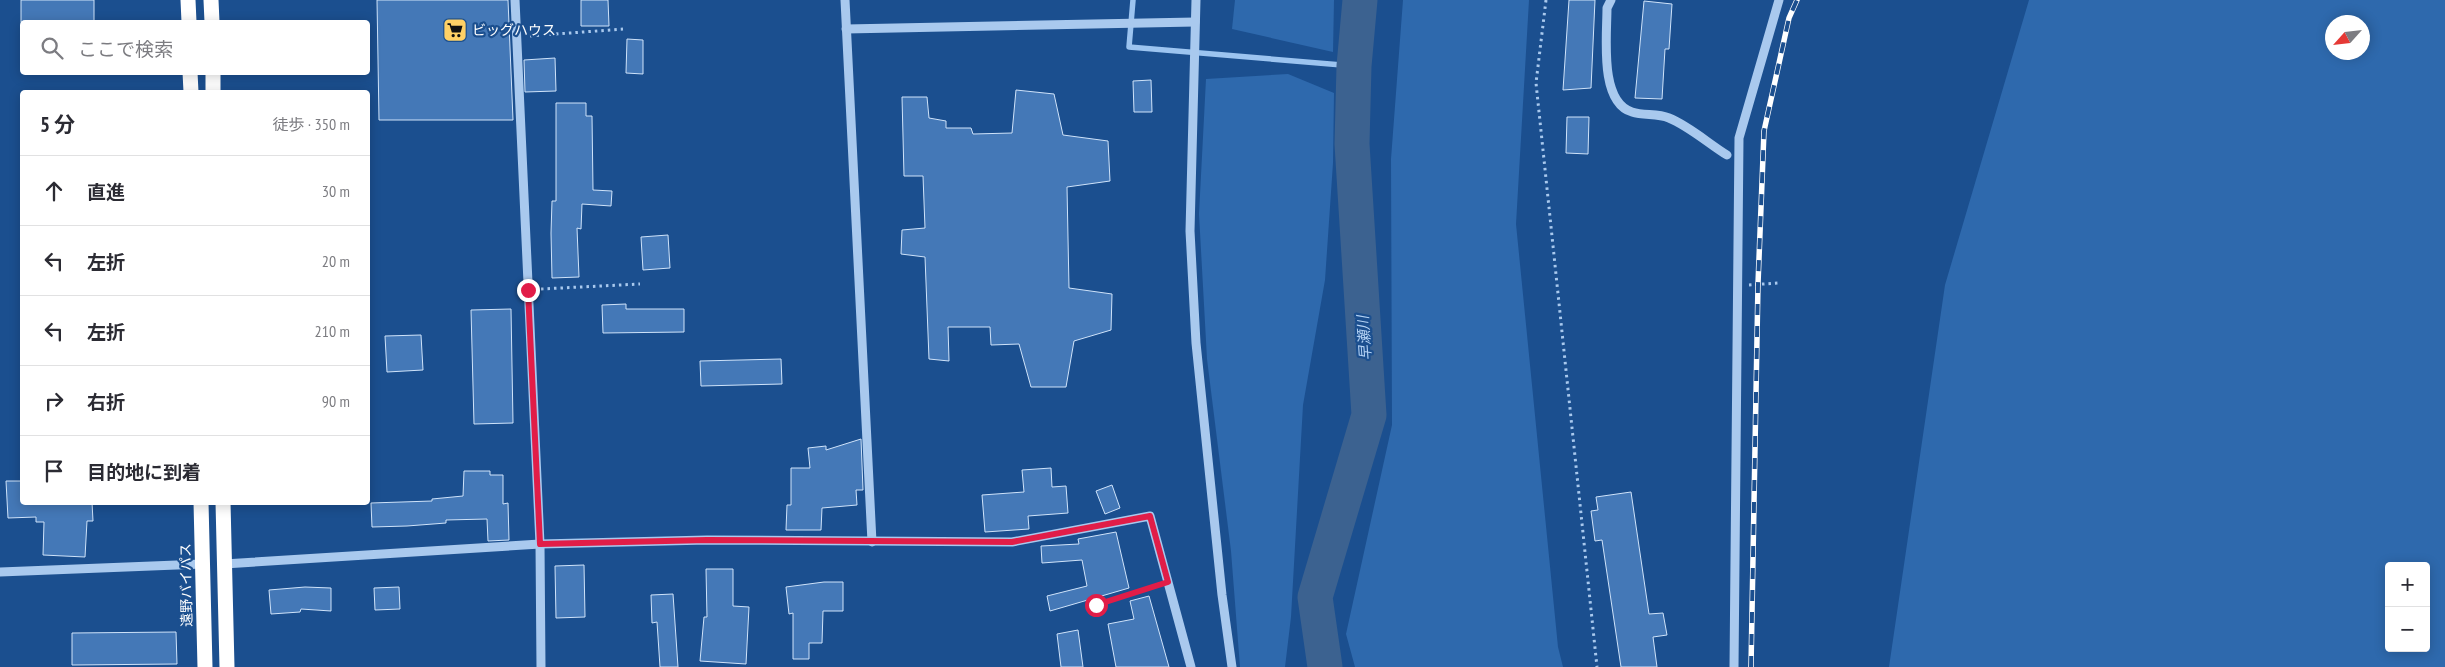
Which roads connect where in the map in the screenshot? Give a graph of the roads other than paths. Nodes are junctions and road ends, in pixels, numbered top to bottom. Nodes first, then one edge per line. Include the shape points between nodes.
1 (188, 0) edge
2 (211, 0) edge
3 (515, 0) edge
4 (845, 0) edge
5 (1196, 0) edge
6 (1611, 0) edge
7 (1779, 0) edge
8 (189, 20) edge
9 (212, 20) edge
10 (1195, 22) junction
11 (846, 29) junction
12 (190, 75) edge
13 (213, 75) edge
14 (191, 90) edge
15 (213, 90) edge
16 (1727, 155) dead end
17 (201, 505) edge
18 (223, 505) edge
19 (872, 542) junction
20 (540, 544) junction
21 (202, 564) junction
22 (224, 564) junction
23 (0, 572) edge
24 (205, 667) edge
25 (226, 667) edge
26 (541, 667) edge
27 (1191, 667) edge
28 (1232, 667) edge
29 (1734, 667) edge

1 - 8 highway
2 - 9 highway
3 - 20 street
4 - 11 street
5 - 10 street
6 - 16 street via 1606,8 1609,85 1618,104 1632,112 1671,118
7 - 29 street via 1739,138
10 - 11 street
10 - 28 street via 1190,231 1196,343
11 - 19 street
12 - 14 highway
13 - 15 highway
17 - 21 highway, 遠野バイパス
18 - 22 highway
19 - 20 street via 707,540
19 - 27 street via 1012,542 1150,516
20 - 22 street
20 - 26 street
21 - 23 street
21 - 24 highway, 遠野バイパス
22 - 25 highway

